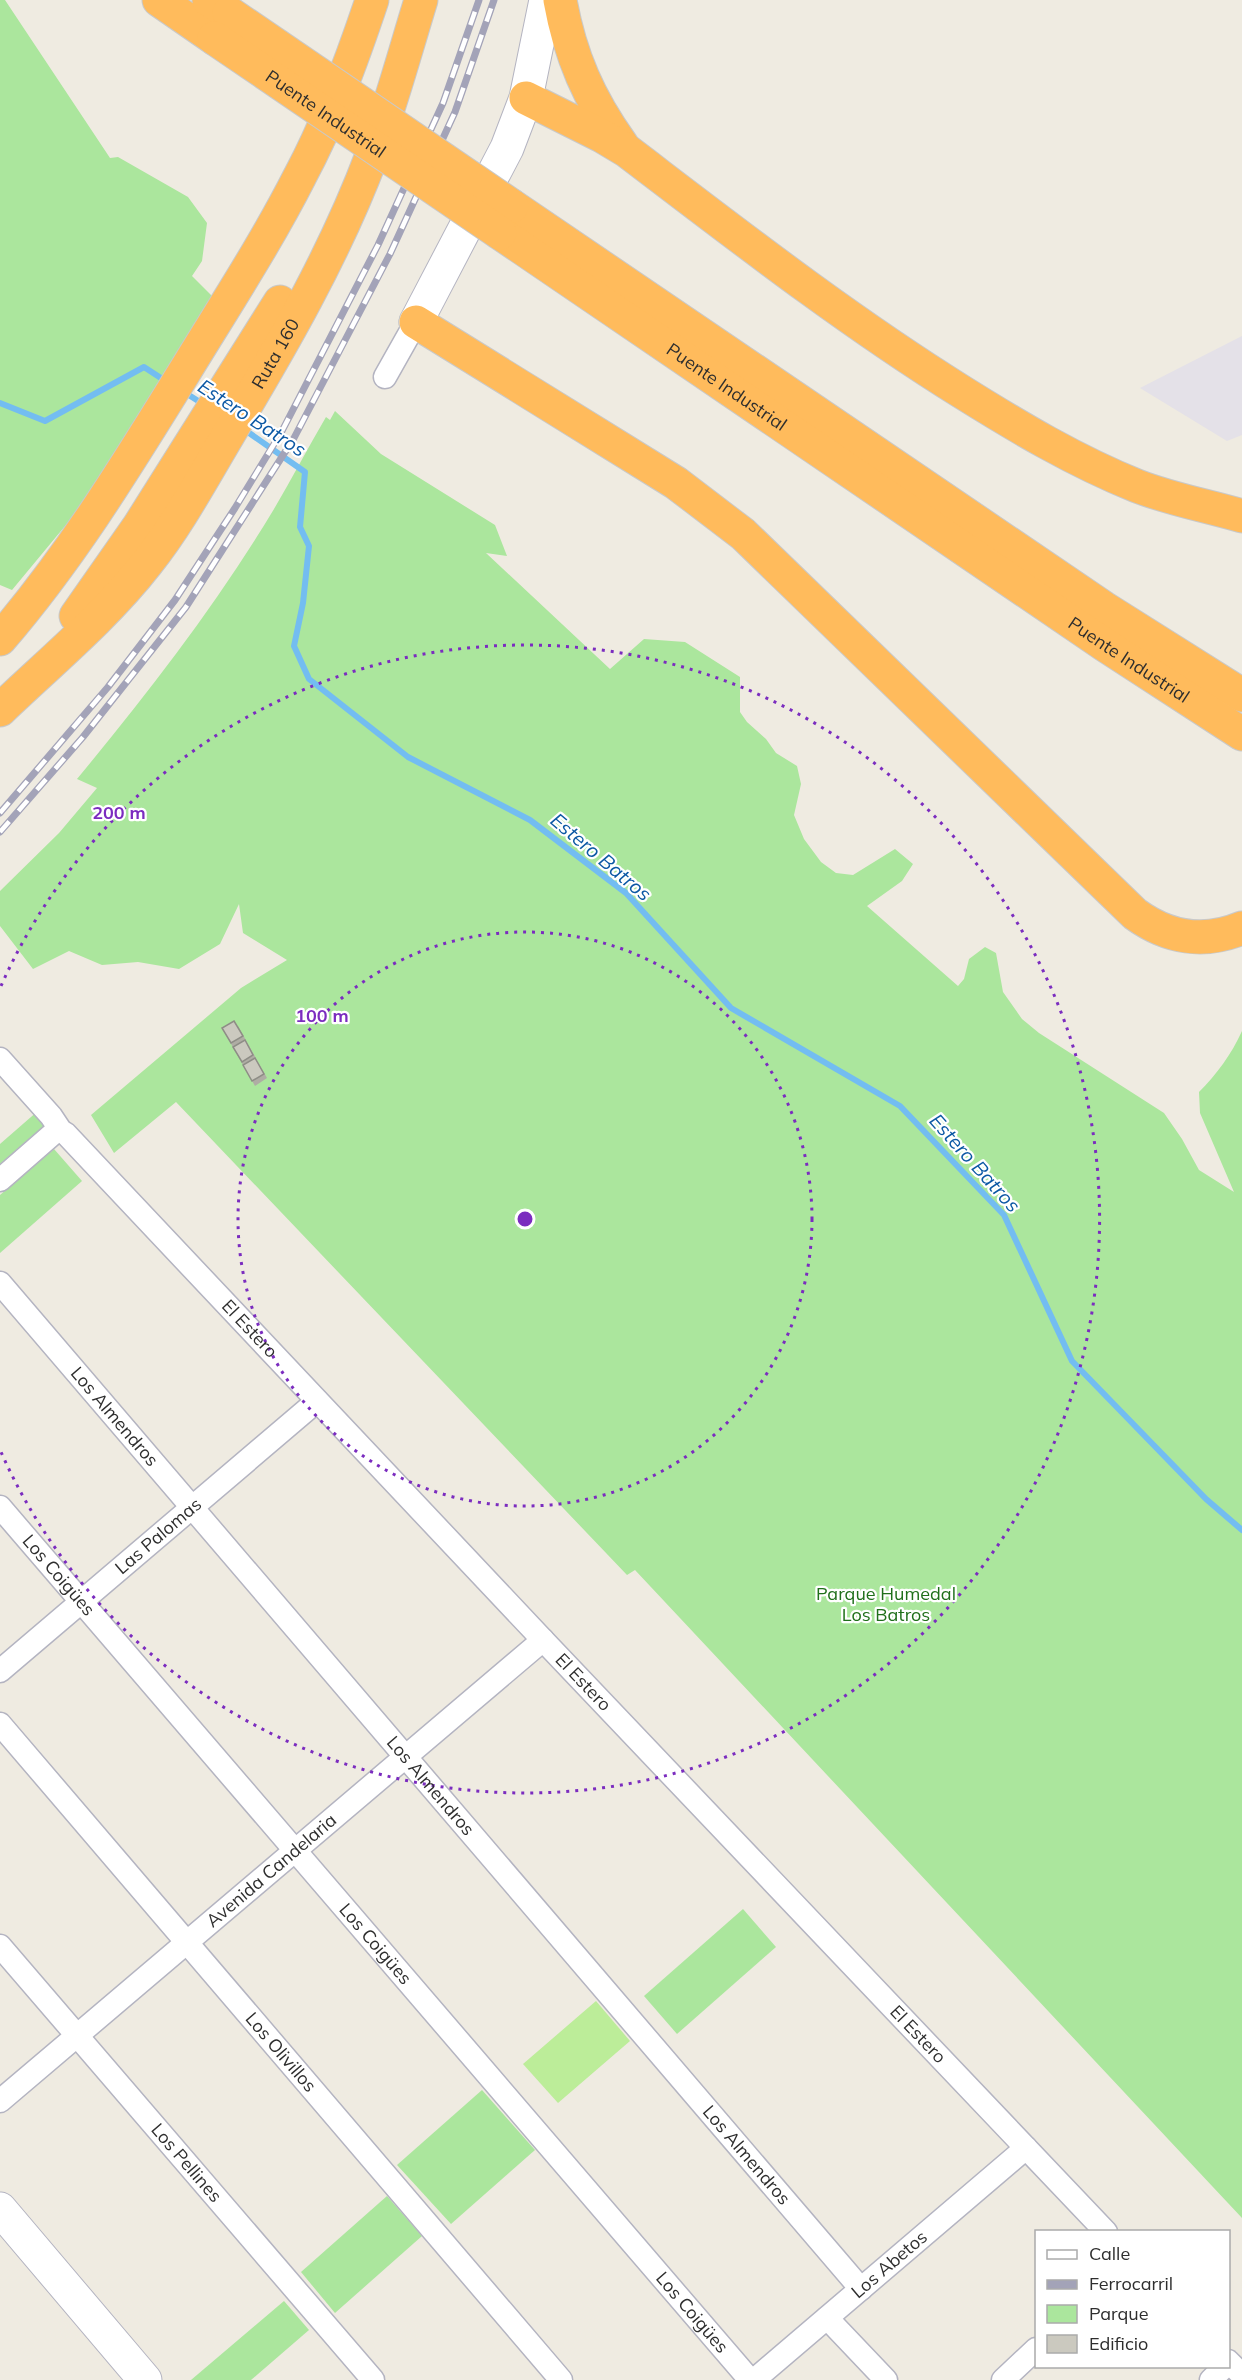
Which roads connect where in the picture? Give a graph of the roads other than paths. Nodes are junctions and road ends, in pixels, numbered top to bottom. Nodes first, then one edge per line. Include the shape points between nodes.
1 (159, 0) edge
2 (372, 0) edge
3 (421, 0) edge
4 (546, 0) edge
5 (560, 0) edge
6 (218, 17) edge
7 (526, 98) junction
8 (627, 151) junction
9 (506, 220) junction
10 (416, 322) junction
11 (385, 377) dead end
12 (1242, 516) edge
13 (0, 639) edge
14 (1199, 668) junction
15 (1242, 677) edge
16 (1242, 695) edge
17 (0, 709) edge
18 (1242, 734) edge
19 (1242, 928) edge
20 (0, 1059) edge
21 (61, 1131) junction
22 (0, 1180) edge
23 (0, 1283) edge
24 (317, 1401) junction
25 (0, 1507) edge
26 (192, 1508) junction
27 (81, 1602) junction
28 (543, 1640) junction
29 (0, 1671) edge
30 (0, 1724) edge
31 (405, 1756) junction
32 (294, 1851) junction
33 (187, 1942) junction
34 (0, 1946) edge
35 (76, 2036) junction
36 (0, 2101) edge
37 (1026, 2148) junction
38 (0, 2209) edge
39 (1104, 2230) edge
40 (861, 2289) junction
41 (827, 2318) junction
42 (1035, 2350) edge
43 (1227, 2368) edge
44 (146, 2380) edge
45 (373, 2380) edge
46 (561, 2380) edge
47 (752, 2380) edge
48 (886, 2380) edge
49 (1004, 2380) edge
50 (1210, 2380) edge

1 - 6 highway, Puente Industrial
2 - 13 highway via 341,89 301,174 162,408 78,536
3 - 17 highway, Ruta 160 via 399,69 376,123 249,376 211,438 139,526 40,663
4 - 7 main road
5 - 8 highway via 570,48 583,82
6 - 9 highway, Puente Industrial, bridge
7 - 8 highway
7 - 10 main road via 507,148
8 - 12 highway via 912,361 1015,425 1140,487
9 - 14 highway, Puente Industrial
9 - 18 highway, Puente Industrial via 1095,638
10 - 11 street
10 - 19 highway via 676,483 743,534 1142,919 1173,934 1196,938
14 - 15 highway
14 - 16 highway, Puente Industrial
20 - 21 street, El Estero
21 - 22 street
21 - 24 street, El Estero
23 - 26 street, Los Almendros
24 - 26 street, Las Palomas
24 - 28 street, El Estero
25 - 27 street, Los Coigües
26 - 27 street, Las Palomas
26 - 31 street, Los Almendros
27 - 29 street, Las Palomas
27 - 32 street, Los Coigües
28 - 31 street, Avenida Candelaria
28 - 37 street, El Estero
30 - 33 street, Los Olivillos
31 - 32 street, Avenida Candelaria
31 - 40 street, Los Almendros
32 - 33 street, Avenida Candelaria
32 - 47 street, Los Coigües
33 - 35 street, Avenida Candelaria
33 - 46 street, Los Olivillos
34 - 35 street, Los Pellines
35 - 36 street, Avenida Candelaria
35 - 45 street, Los Pellines
37 - 39 street, El Estero
37 - 40 street, Los Abetos
38 - 44 main road
40 - 41 street, Los Abetos
41 - 47 street, Los Abetos
41 - 48 street
42 - 49 street
43 - 50 street

